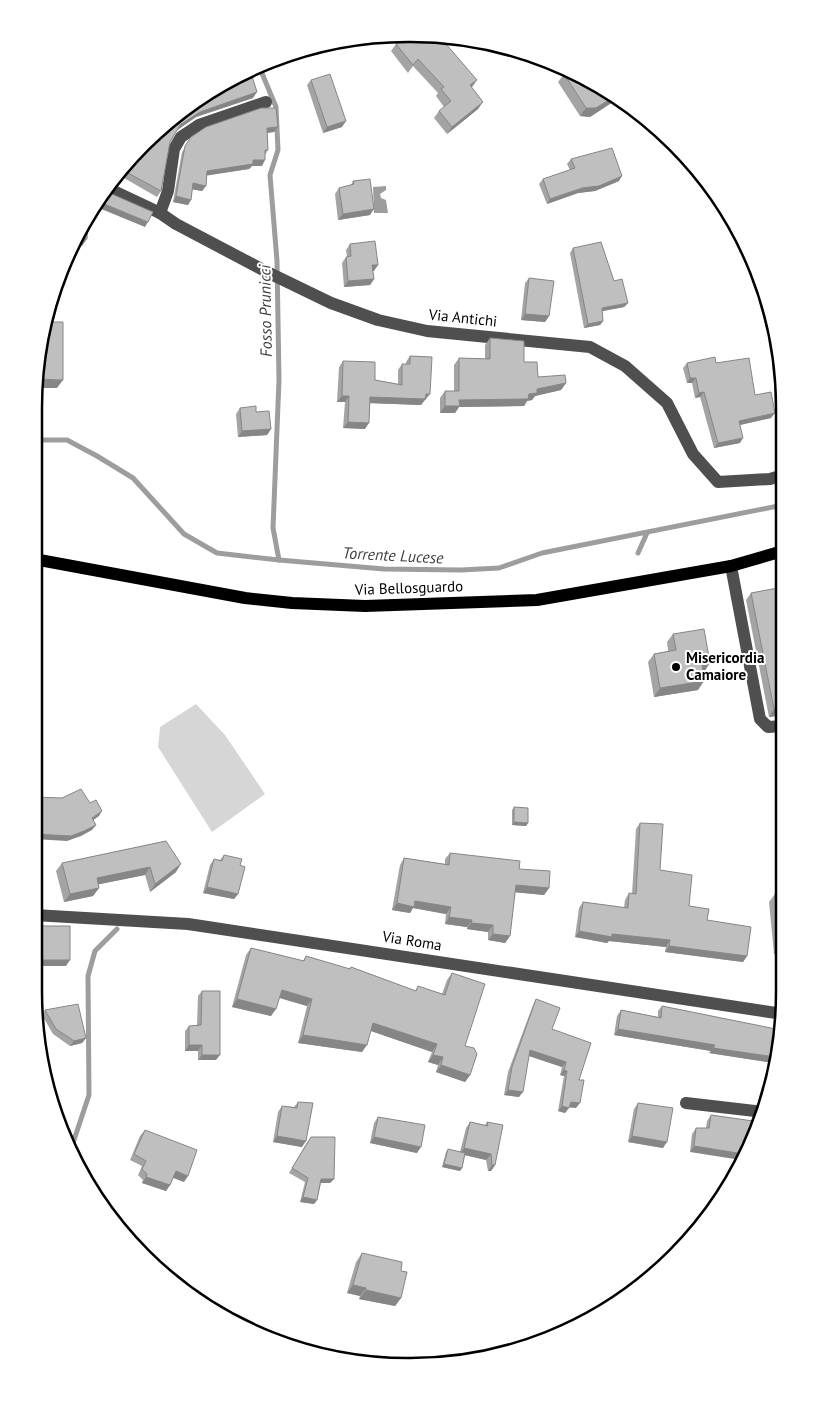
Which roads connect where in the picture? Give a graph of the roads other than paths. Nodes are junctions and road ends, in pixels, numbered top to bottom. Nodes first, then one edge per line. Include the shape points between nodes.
1 (266, 102) dead end
2 (114, 191) edge
3 (160, 212) junction
4 (776, 477) edge
5 (776, 553) edge
6 (42, 560) edge
7 (731, 566) junction
8 (776, 726) edge
9 (42, 915) edge
10 (775, 1013) edge
11 (686, 1103) dead end
12 (756, 1111) edge

1 - 3 street via 200,124 181,137 174,149 168,190
2 - 3 street, Via Antichi
3 - 4 street, Via Antichi via 176,224 269,273 331,303 378,320 427,331 590,347 626,366 667,402 693,454 718,482
5 - 7 main road, Via Bellosguardo
6 - 7 main road, Via Bellosguardo via 245,598 365,606 537,600
7 - 8 street via 760,719 768,727
9 - 10 street, Via Roma via 188,924
11 - 12 street

